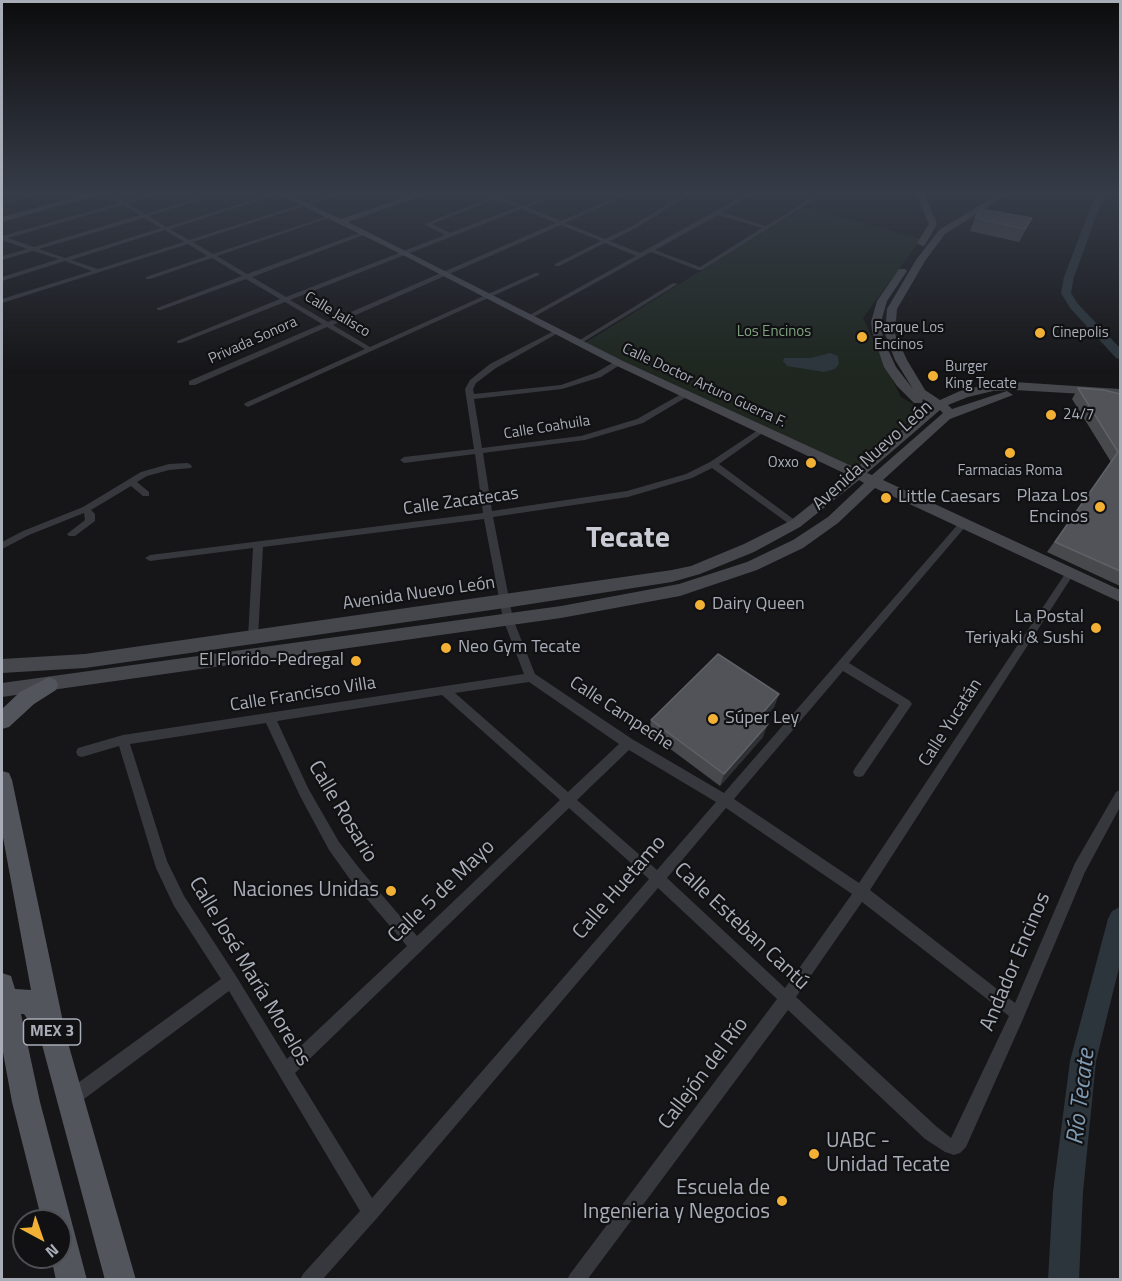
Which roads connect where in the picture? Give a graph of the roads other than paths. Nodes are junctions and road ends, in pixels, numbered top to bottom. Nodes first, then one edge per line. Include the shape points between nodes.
1 (20, 253) edge
2 (45, 253) edge
3 (86, 253) edge
4 (153, 253) edge
5 (203, 253) edge
6 (225, 253) edge
7 (310, 253) edge
8 (402, 253) edge
9 (405, 253) edge
10 (491, 253) edge
11 (582, 253) edge
12 (634, 253) edge
13 (647, 253) edge
14 (658, 253) edge
15 (727, 253) edge
16 (916, 253) edge
17 (925, 253) edge
18 (642, 256) junction
19 (211, 257) junction
20 (2, 258) edge
21 (66, 259) junction
22 (557, 266) dead end
23 (96, 270) junction
24 (444, 273) junction
25 (537, 274) dead end
26 (246, 276) junction
27 (148, 278) dead end
28 (2, 279) edge
29 (675, 284) dead end
30 (896, 288) junction
31 (488, 296) junction
32 (285, 300) junction
33 (2, 301) edge
34 (159, 309) dead end
35 (528, 318) junction
36 (325, 324) junction
37 (556, 332) junction
38 (179, 342) dead end
39 (578, 343) junction
40 (369, 350) junction
41 (619, 363) junction
42 (192, 384) dead end
43 (1120, 393) edge
44 (686, 395) junction
45 (470, 397) junction
46 (248, 405) dead end
47 (943, 411) junction
48 (761, 430) junction
49 (478, 452) junction
50 (404, 460) dead end
51 (713, 464) junction
52 (188, 466) dead end
53 (857, 474) junction
54 (130, 481) junction
55 (874, 482) junction
56 (146, 494) dead end
57 (86, 509) junction
58 (488, 515) junction
59 (795, 524) junction
60 (963, 524) junction
61 (39, 527) junction
62 (72, 534) dead end
63 (258, 545) junction
64 (2, 546) edge
65 (2, 551) edge
66 (150, 558) dead end
67 (1070, 573) junction
68 (1120, 596) edge
69 (505, 602) junction
70 (508, 619) junction
71 (253, 637) junction
72 (843, 665) junction
73 (2, 666) edge
74 (531, 678) junction
75 (49, 685) junction
76 (2, 690) edge
77 (445, 692) junction
78 (270, 718) junction
79 (2, 721) edge
80 (123, 740) junction
81 (628, 743) junction
82 (82, 752) dead end
83 (859, 772) dead end
84 (2, 780) edge
85 (1120, 796) edge
86 (724, 800) junction
87 (567, 801) junction
88 (656, 877) junction
89 (861, 892) junction
90 (416, 946) junction
91 (231, 981) junction
92 (3, 997) edge
93 (787, 998) junction
94 (1018, 1014) junction
95 (53, 1036) junction
96 (285, 1072) junction
97 (70, 1099) junction
98 (954, 1147) joint
99 (54, 1209) edge
100 (370, 1212) junction
101 (121, 1280) edge
102 (309, 1280) edge
103 (576, 1280) edge

1 - 20 street
2 - 21 street
3 - 21 street
4 - 23 street
5 - 19 street, Calle Jalisco
6 - 19 street
7 - 26 street
8 - 32 street
9 - 24 street, Calle Doctor Arturo Guerra F.
10 - 24 street, Privada Sonora
11 - 22 street
12 - 18 street
13 - 18 street
14 - 15 street via 700,269
16 - 30 street
17 - 30 street
18 - 35 street
19 - 26 street, Calle Jalisco
19 - 27 street
21 - 23 street
21 - 28 street
23 - 33 street
24 - 31 street, Calle Doctor Arturo Guerra F.
24 - 36 street, Privada Sonora
25 - 31 street
26 - 32 street, Calle Jalisco
26 - 34 street
29 - 39 street
30 - 47 street via 878,312 878,339 901,384 913,396
31 - 35 street, Calle Doctor Arturo Guerra F.
31 - 40 street
32 - 36 street, Calle Jalisco
32 - 38 street
35 - 37 street, Calle Doctor Arturo Guerra F.
36 - 40 street, Calle Jalisco
36 - 42 street, Privada Sonora
37 - 39 street, Calle Doctor Arturo Guerra F.
37 - 45 street via 482,374 473,382
39 - 41 street, Calle Doctor Arturo Guerra F.
40 - 46 street
41 - 44 street, Calle Doctor Arturo Guerra F.
41 - 45 street via 562,387
43 - 47 street, Avenida Nuevo León via 1061,390 1000,396
44 - 48 street, Calle Doctor Arturo Guerra F.
44 - 49 street, Calle Coahuila via 615,430
45 - 49 street
47 - 53 street, Avenida Nuevo León
47 - 55 street, Avenida Nuevo León
48 - 51 street, Calle Zacatecas
48 - 53 street, Calle Doctor Arturo Guerra F.
49 - 50 street, Calle Coahuila
49 - 58 street
51 - 58 street, Calle Zacatecas via 669,483 628,494
51 - 59 street
52 - 54 street via 158,470
53 - 55 street, Calle Doctor Arturo Guerra F.
53 - 59 street, Avenida Nuevo León
54 - 56 street
54 - 57 street
55 - 60 street, Calle Doctor Arturo Guerra F.
55 - 70 street, Avenida Nuevo León via 814,534 776,556 736,572 646,598
57 - 61 street
57 - 62 street via 90,521
58 - 63 street, Calle Zacatecas
58 - 69 street
59 - 69 street, Avenida Nuevo León via 695,570
60 - 67 street, Calle Doctor Arturo Guerra F.
60 - 72 street, Calle Huetamo
61 - 64 street
61 - 65 street
63 - 66 street, Calle Zacatecas
63 - 71 street
67 - 68 street, Calle Doctor Arturo Guerra F.
67 - 89 street, Calle Yucatán
69 - 70 street
69 - 71 street, Avenida Nuevo León
70 - 74 street
70 - 75 street, Avenida Nuevo León
71 - 73 street, Avenida Nuevo León via 85,661
72 - 83 street via 906,704
72 - 86 street, Calle Huetamo
74 - 77 street, Calle Francisco Villa
74 - 81 street, Calle Campeche
75 - 76 street, Avenida Nuevo León
75 - 79 main road via 27,698
77 - 78 street, Calle Francisco Villa
77 - 87 street, Calle Esteban Cantú
78 - 80 street, Calle Francisco Villa
78 - 90 street, Calle Rosario via 334,846
80 - 82 street, Calle Francisco Villa
80 - 91 street, Calle José María Morelos via 161,863 179,901
81 - 86 street, Calle Campeche
81 - 87 street, Calle 5 de Mayo
84 - 95 main road, MEX 3
85 - 94 street, Andador Encinos via 1080,868
86 - 88 street, Calle Huetamo
86 - 89 street, Calle Campeche
87 - 88 street, Calle Esteban Cantú
87 - 90 street, Calle 5 de Mayo
88 - 93 street, Calle Esteban Cantú
88 - 100 street, Calle Huetamo
89 - 93 street, Callejón del Río
89 - 94 street, Calle Campeche
90 - 96 street, Calle 5 de Mayo
91 - 96 street, Calle José María Morelos
91 - 97 street
92 - 95 main road via 33,1005
92 - 99 main road, MEX 3
93 - 98 street, Calle Esteban Cantú via 931,1133
93 - 103 street, Callejón del Río
94 - 98 street, Andador Encinos
95 - 97 main road, MEX 3
96 - 100 street, Calle José María Morelos
97 - 101 main road, MEX 3
100 - 102 street, Calle Huetamo

